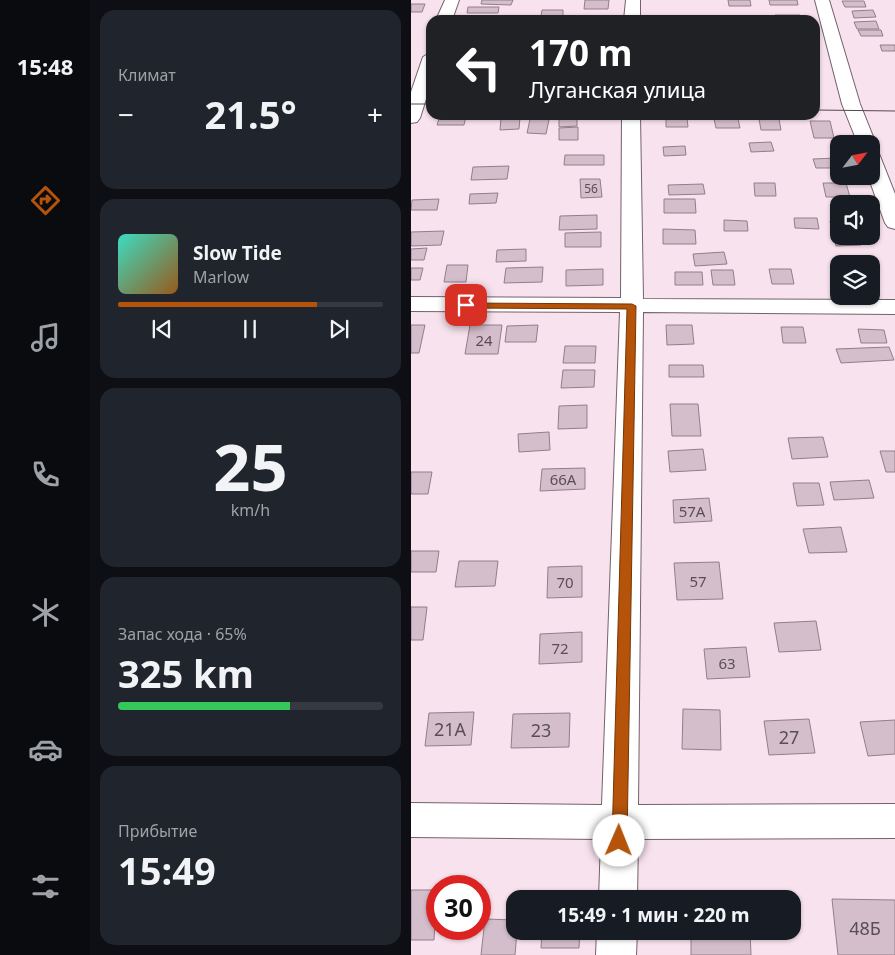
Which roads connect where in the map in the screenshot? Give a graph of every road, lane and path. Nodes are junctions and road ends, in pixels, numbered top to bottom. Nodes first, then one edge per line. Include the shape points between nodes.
1 (451, 0) edge
2 (633, 0) edge
3 (822, 0) edge
4 (446, 15) edge
5 (632, 15) edge
6 (426, 72) edge
7 (411, 118) edge
8 (631, 120) edge
9 (863, 135) edge
10 (880, 181) edge
11 (895, 223) edge
12 (411, 304) edge
13 (632, 306) junction
14 (895, 307) edge
15 (411, 820) edge
16 (895, 821) edge
17 (620, 822) junction
18 (618, 890) edge
19 (617, 940) edge
20 (616, 955) edge

1 - 4 street
2 - 5 street
3 - 9 street via 851,104
6 - 7 street
8 - 13 street
10 - 11 street
12 - 13 street
13 - 14 street
13 - 17 street
15 - 17 street
16 - 17 street
17 - 18 street
19 - 20 street

